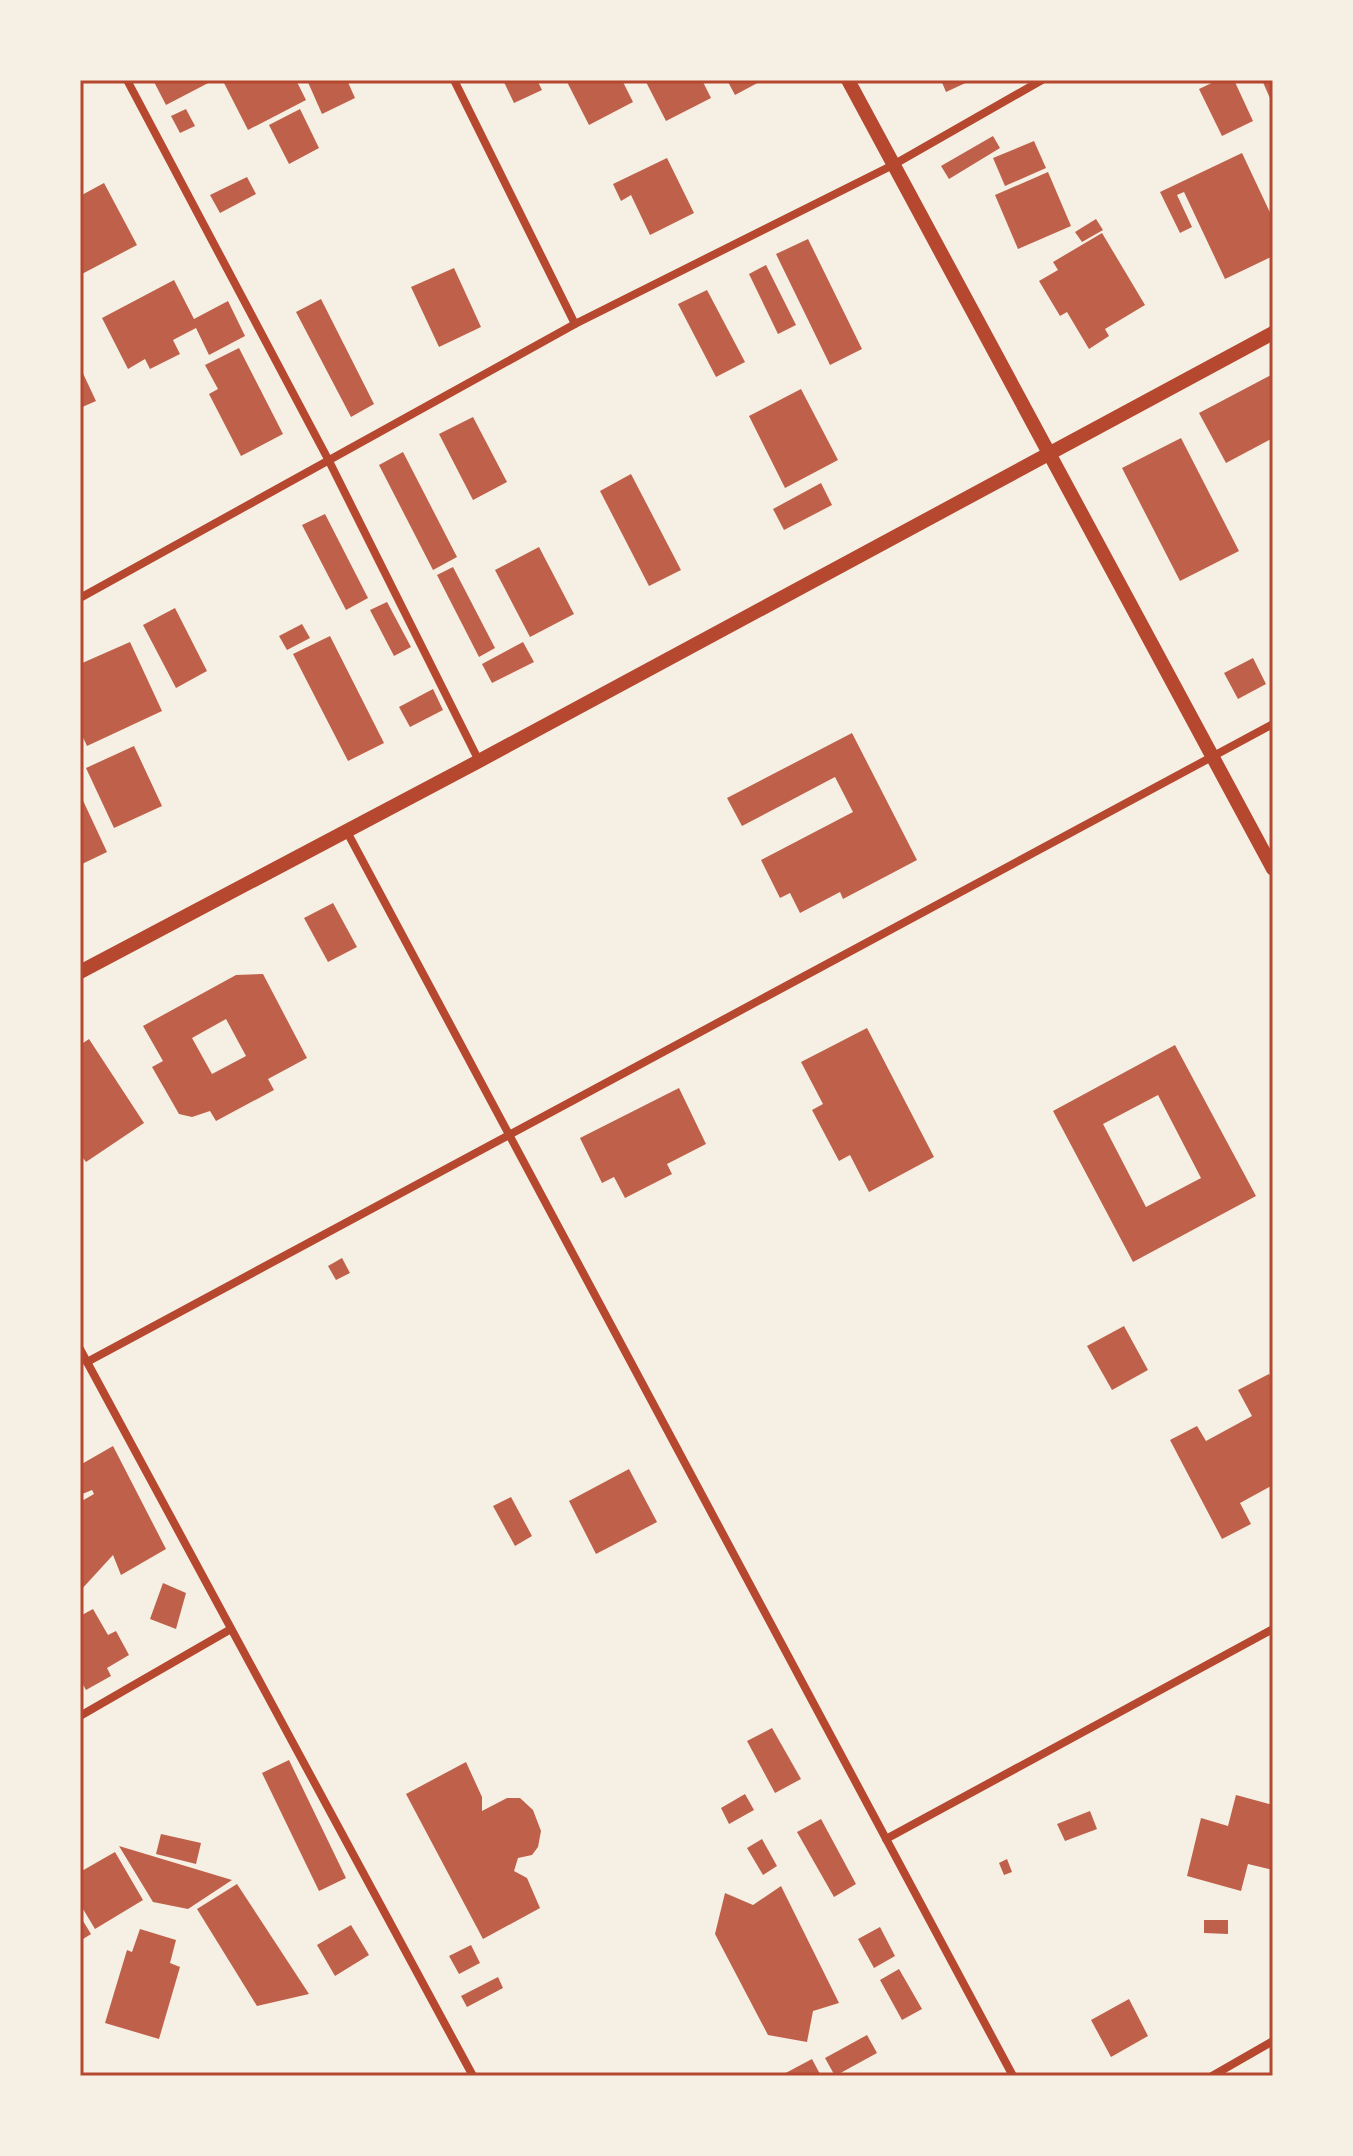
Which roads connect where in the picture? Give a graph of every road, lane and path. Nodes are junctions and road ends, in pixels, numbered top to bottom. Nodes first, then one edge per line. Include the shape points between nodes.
1 (127, 80) edge
2 (454, 80) edge
3 (848, 80) edge
4 (1042, 80) edge
5 (893, 165) junction
6 (575, 324) junction
7 (1273, 333) edge
8 (1050, 454) junction
9 (329, 461) junction
10 (80, 598) edge
11 (1273, 724) edge
12 (1212, 756) junction
13 (479, 761) junction
14 (346, 830) junction
15 (1273, 869) edge
16 (80, 972) edge
17 (508, 1133) junction
18 (80, 1349) edge
19 (87, 1362) junction
20 (231, 1629) junction
21 (1273, 1629) edge
22 (80, 1716) edge
23 (886, 1839) junction
24 (1273, 2041) edge
25 (473, 2076) edge
26 (1013, 2076) edge
27 (1212, 2076) edge

1 - 9 street
2 - 6 street
3 - 5 street
4 - 5 street
5 - 6 street
5 - 8 street
6 - 9 street
7 - 8 street
8 - 12 street
8 - 13 street
9 - 10 street
9 - 13 street
11 - 12 street
12 - 15 street
12 - 17 street
13 - 14 street
14 - 16 street
14 - 17 street
17 - 19 street
17 - 23 street
18 - 19 street
19 - 20 street
20 - 22 street
20 - 25 street
21 - 23 street
23 - 26 street
24 - 27 street

